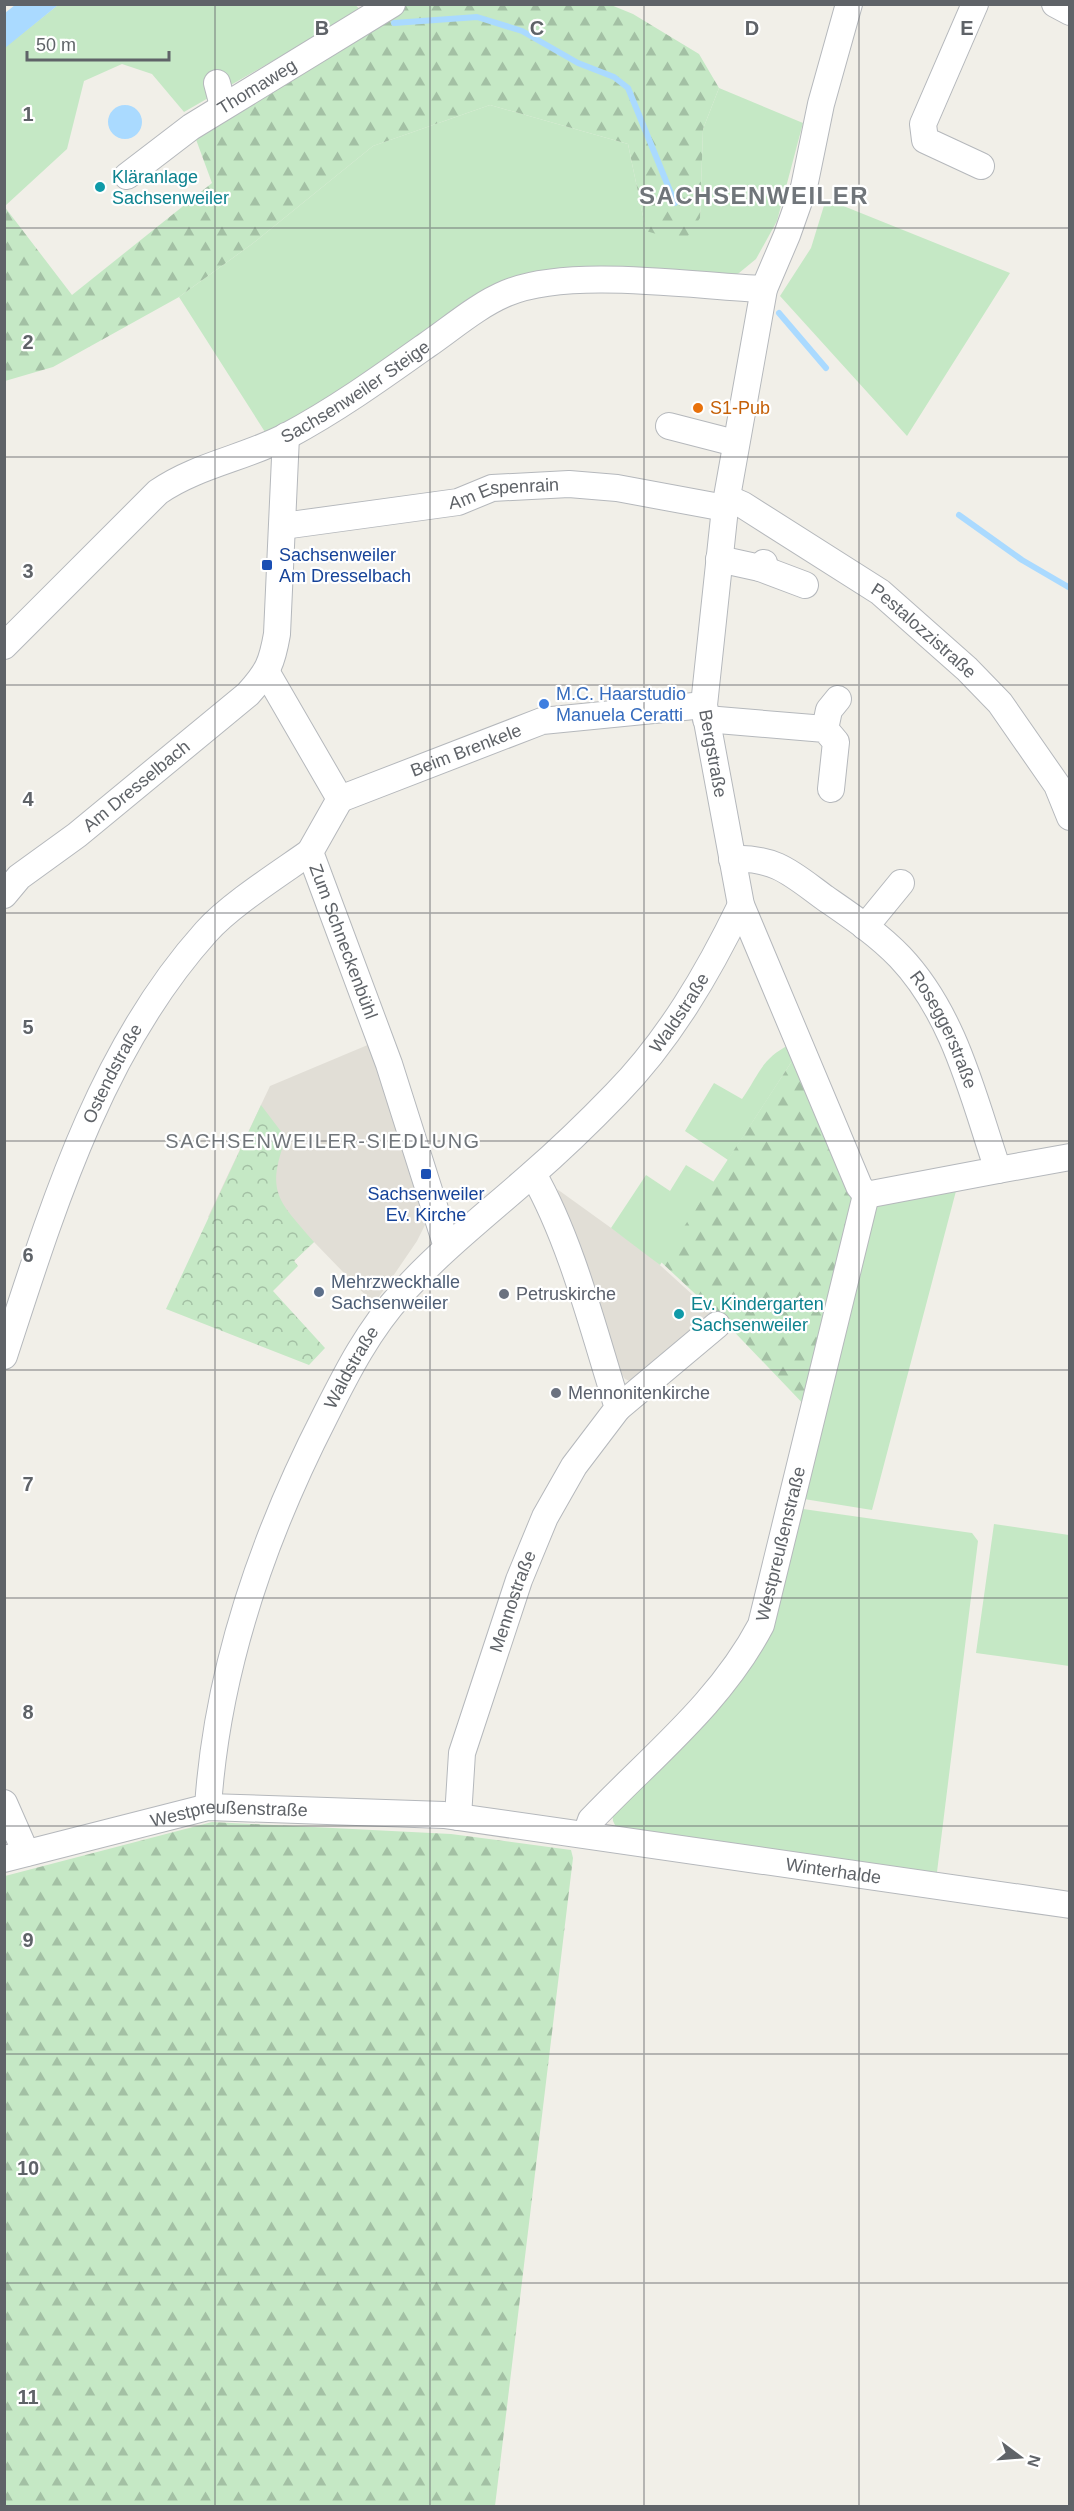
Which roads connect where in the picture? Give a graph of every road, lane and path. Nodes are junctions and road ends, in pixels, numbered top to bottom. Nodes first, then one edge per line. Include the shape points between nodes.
1 (392, 4) edge
2 (849, 4) edge
3 (975, 4) edge
4 (1054, 4) edge
5 (1070, 12) edge
6 (981, 166) dead end
7 (126, 176) dead end
8 (764, 289) junction
9 (669, 426) dead end
10 (286, 436) junction
11 (735, 443) junction
12 (726, 503) junction
13 (283, 526) junction
14 (719, 559) junction
15 (805, 585) dead end
16 (4, 646) edge
17 (267, 673) junction
18 (838, 699) dead end
19 (705, 712) junction
20 (825, 729) junction
21 (831, 789) dead end
22 (340, 799) junction
23 (1070, 817) edge
24 (310, 852) junction
25 (732, 859) junction
26 (901, 883) dead end
27 (4, 895) edge
28 (741, 905) junction
29 (865, 927) junction
30 (1070, 1157) edge
31 (998, 1170) junction
32 (533, 1174) junction
33 (866, 1195) junction
34 (447, 1247) junction
35 (717, 1325) dead end
36 (4, 1356) edge
37 (618, 1408) junction
38 (4, 1803) edge
39 (208, 1806) junction
40 (502, 1812) joint
41 (458, 1817) junction
42 (592, 1835) junction
43 (15, 1856) edge
44 (1070, 1905) edge

1 - 7 street, Thomaweg via 220,94 190,127
2 - 8 street, Bergstraße via 804,187
3 - 6 street via 923,124 924,140
4 - 5 street
8 - 10 street, Sachsenweiler Steige via 621,280 543,283 507,293 482,306 382,378
8 - 11 street, Bergstraße via 754,371
9 - 11 street
10 - 13 street
10 - 16 street, Sachsenweiler Steige via 178,479 158,492
11 - 12 street, Bergstraße
12 - 13 street, Am Espenrain via 569,484 492,488 458,502
12 - 14 street, Bergstraße
12 - 23 street, Pestalozzistraße via 743,505 854,585 880,591 914,620 1000,703 1057,785
13 - 17 street via 277,634
14 - 15 street via 762,566
14 - 19 street, Bergstraße
17 - 22 street
17 - 27 street, Am Dresselbach via 248,694 19,877
18 - 20 street via 829,710
19 - 20 street, Beim Brenkele
19 - 22 street, Beim Brenkele via 542,721
19 - 25 street, Bergstraße
20 - 21 street via 836,742
22 - 24 street, Zum Schneckenbühl
24 - 34 street, Zum Schneckenbühl via 389,1064
24 - 36 street, Ostendstraße via 207,931 158,992 132,1034 76,1150
25 - 28 street, Bergstraße
25 - 29 street, Roseggerstraße via 756,858 780,865
26 - 29 street
28 - 32 street, Waldstraße via 719,950 656,1048 618,1093
28 - 33 street, Bergstraße
29 - 31 street, Roseggerstraße via 900,957 954,1039
30 - 31 street
31 - 33 street
32 - 34 street, Waldstraße
32 - 37 street via 546,1198 557,1246
33 - 42 street, Westpreußenstraße via 762,1625 709,1702 591,1820
34 - 39 street, Waldstraße via 433,1271 401,1294 354,1360 276,1521 248,1601 226,1682
35 - 37 street, Mennostraße
37 - 41 street, Mennostraße via 574,1466 545,1517 519,1580 462,1753
38 - 43 street
39 - 41 street, Westpreußenstraße
39 - 43 street, Westpreußenstraße
40 - 41 street, Westpreußenstraße
40 - 42 street, Winterhalde
42 - 44 street, Winterhalde

